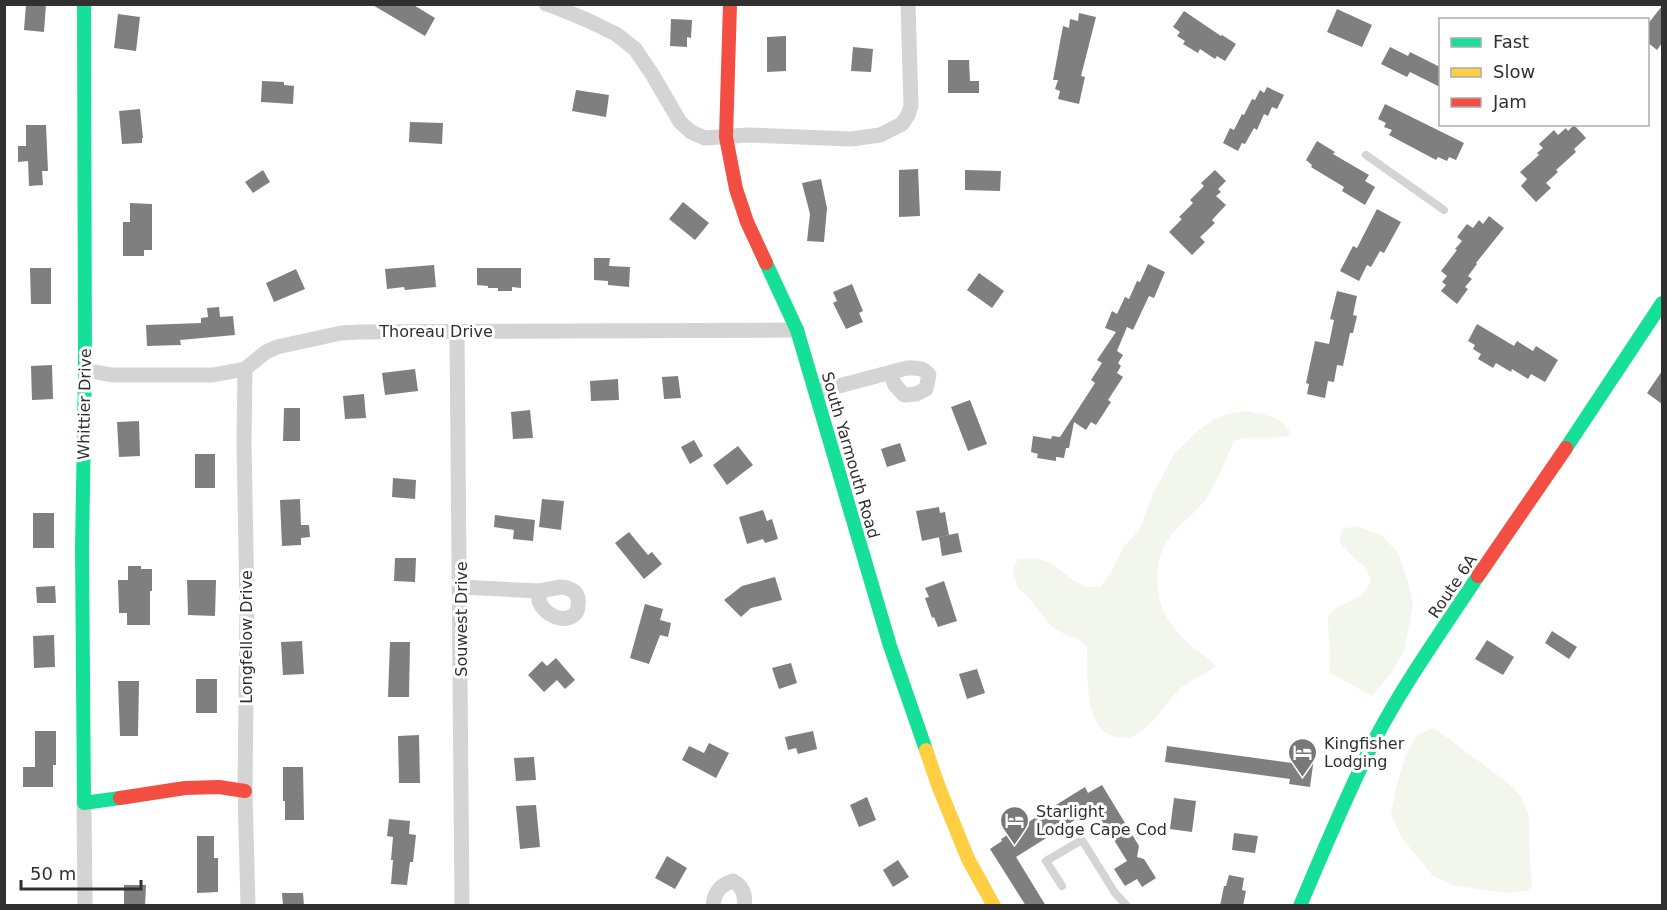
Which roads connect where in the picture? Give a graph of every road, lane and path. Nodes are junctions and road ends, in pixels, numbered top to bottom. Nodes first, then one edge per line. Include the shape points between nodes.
1 (84, 4) edge
2 (730, 4) edge
3 (908, 4) edge
4 (554, 6) edge
5 (726, 138) junction
6 (1366, 155) dead end
7 (1444, 210) dead end
8 (1662, 303) edge
9 (797, 330) junction
10 (458, 332) junction
11 (245, 369) junction
12 (85, 370) junction
13 (890, 373) dead end
14 (816, 392) junction
15 (460, 587) junction
16 (538, 591) dead end
17 (245, 791) junction
18 (84, 803) junction
19 (1062, 886) dead end
20 (85, 906) edge
21 (248, 906) edge
22 (462, 906) edge
23 (713, 906) edge
24 (744, 906) edge
25 (994, 906) edge
26 (1127, 906) edge
27 (1300, 906) edge

1 - 12 main road, Whittier Drive
2 - 5 main road, South Yarmouth Road
3 - 5 street via 910,106 902,124 880,135 851,138
4 - 5 street via 616,34 634,49 680,122 691,132 705,138
5 - 9 main road, South Yarmouth Road via 747,222
6 - 7 lane
8 - 27 main road, Route 6A via 1398,698 1345,802
9 - 10 street, Thoreau Drive
9 - 14 main road, South Yarmouth Road
10 - 11 street, Thoreau Drive via 341,333 277,347
10 - 15 street, Souwest Drive
11 - 12 street, Thoreau Drive via 186,376 112,375
11 - 17 street, Longfellow Drive
12 - 18 main road, Whittier Drive
13 - 14 street
14 - 25 main road, South Yarmouth Road via 880,616 914,717 968,859
15 - 16 street
15 - 22 street, Souwest Drive
17 - 18 main road via 185,788
17 - 21 street, Longfellow Drive
18 - 20 street, Whittier Drive
19 - 26 lane via 1046,861 1082,840
23 - 24 street via 718,889 733,881 744,892

